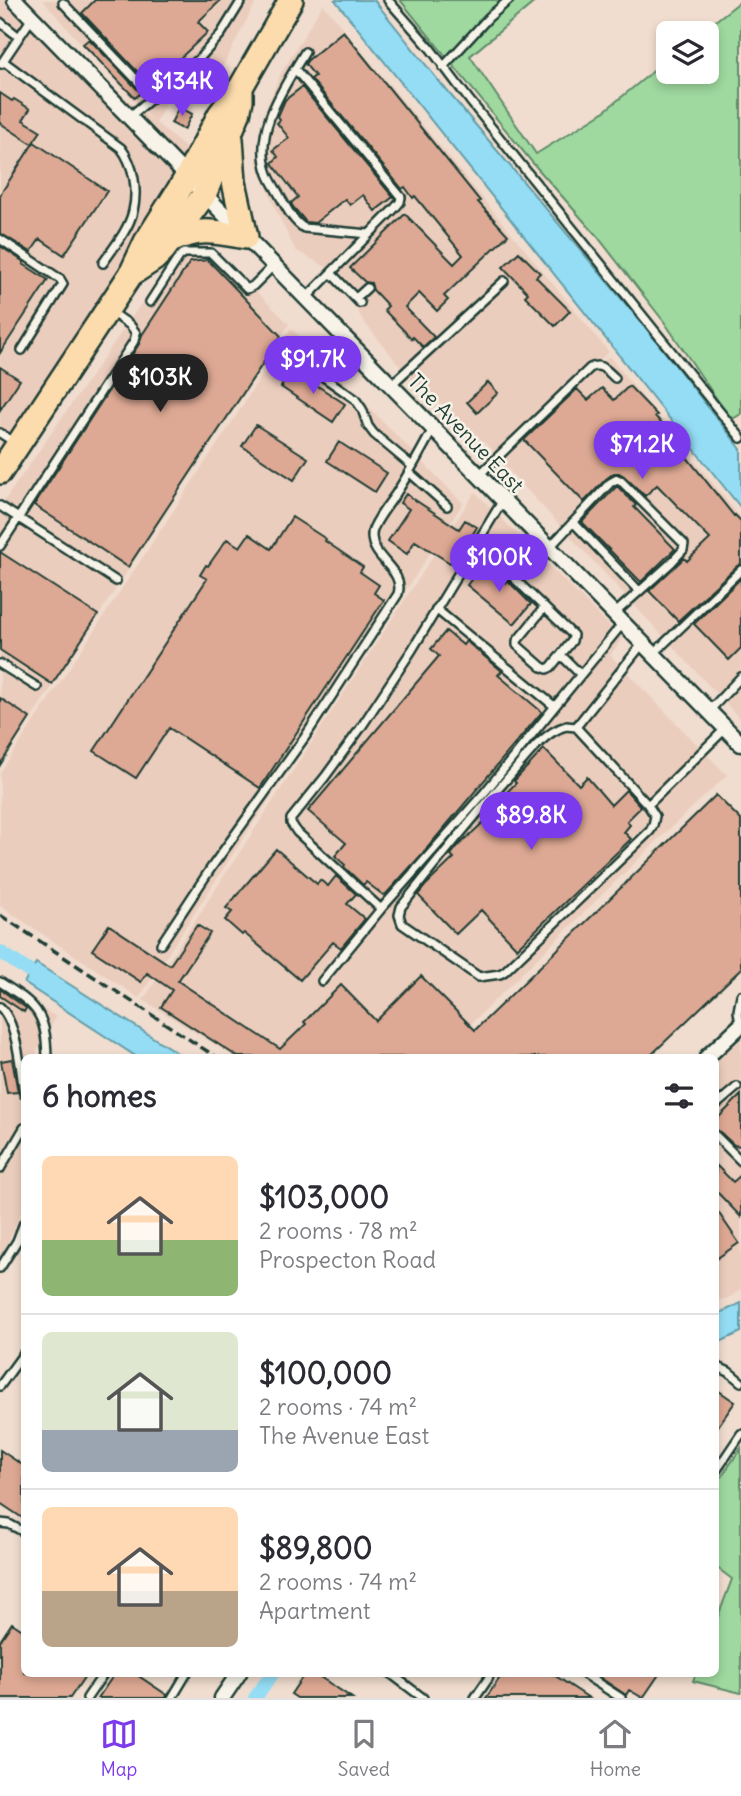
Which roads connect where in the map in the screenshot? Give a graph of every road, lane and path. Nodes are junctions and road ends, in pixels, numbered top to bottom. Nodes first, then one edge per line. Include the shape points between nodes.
1 (15, 0) edge
2 (242, 0) edge
3 (291, 0) edge
4 (388, 0) edge
5 (509, 0) edge
6 (64, 2) dead end
7 (32, 18) junction
8 (0, 22) edge
9 (19, 37) junction
10 (305, 52) dead end
11 (1, 63) edge
12 (443, 67) junction
13 (295, 69) junction
14 (241, 87) junction
15 (153, 97) junction
16 (129, 117) junction
17 (231, 135) junction
18 (187, 177) junction
19 (204, 195) junction
20 (369, 234) junction
21 (246, 237) junction
22 (0, 239) edge
23 (173, 240) junction
24 (103, 263) dead end
25 (273, 266) junction
26 (331, 273) junction
27 (131, 274) junction
28 (504, 281) dead end
29 (367, 288) dead end
30 (306, 299) junction
31 (150, 302) dead end
32 (107, 310) junction
33 (22, 350) dead end
34 (308, 366) dead end
35 (615, 378) dead end
36 (390, 385) junction
37 (433, 429) junction
38 (741, 438) edge
39 (9, 439) edge
40 (410, 469) junction
41 (0, 472) edge
42 (479, 476) junction
43 (503, 500) junction
44 (0, 506) edge
45 (447, 506) dead end
46 (19, 518) junction
47 (573, 522) junction
48 (0, 546) edge
49 (549, 548) junction
50 (493, 558) dead end
51 (741, 570) edge
52 (116, 581) dead end
53 (639, 591) junction
54 (544, 608) junction
55 (436, 609) junction
56 (618, 618) junction
57 (648, 648) junction
58 (561, 655) junction
59 (0, 664) edge
60 (580, 674) junction
61 (741, 677) edge
62 (37, 687) dead end
63 (554, 706) junction
64 (709, 711) junction
65 (576, 727) junction
66 (726, 728) junction
67 (741, 744) edge
68 (648, 806) junction
69 (381, 909) junction
70 (161, 944) dead end
71 (322, 981) dead end
72 (0, 982) edge
73 (741, 995) edge
74 (0, 1007) edge
75 (740, 1025) edge
76 (47, 1054) edge
77 (710, 1054) edge
78 (21, 1072) edge
79 (737, 1087) dead end
80 (719, 1102) edge
81 (21, 1133) edge
82 (719, 1139) edge
83 (0, 1147) edge
84 (10, 1153) junction
85 (741, 1161) edge
86 (0, 1169) edge
87 (21, 1231) edge
88 (0, 1268) edge
89 (21, 1357) edge
90 (719, 1367) edge
91 (741, 1382) edge
92 (0, 1386) edge
93 (741, 1434) edge
94 (719, 1467) edge
95 (0, 1523) edge
96 (21, 1530) edge
97 (101, 1677) edge
98 (185, 1677) edge
99 (233, 1677) edge
100 (395, 1677) edge
101 (489, 1677) edge
102 (588, 1677) edge
103 (228, 1696) edge
104 (87, 1698) edge
105 (172, 1698) edge
106 (423, 1698) edge
107 (475, 1698) edge
108 (621, 1698) edge

1 - 7 street, The Avenue East
2 - 15 lane via 212,46
3 - 14 main road
4 - 12 lane
5 - 12 lane
6 - 15 lane
7 - 9 lane
7 - 16 street, The Avenue East
8 - 9 lane
9 - 11 lane
10 - 13 lane
11 - 24 lane via 127,156 135,191 133,211
12 - 38 lane
13 - 20 lane via 401,197
13 - 20 lane via 267,125 264,157 268,175 303,228
14 - 17 main road
14 - 18 main road via 220,114
15 - 16 lane
16 - 18 street, The Avenue East
17 - 19 main road
17 - 21 main road via 234,182
18 - 19 street, The Avenue East
18 - 27 main road
19 - 21 street, The Avenue East
19 - 23 main road
20 - 26 lane
21 - 23 main road via 209,231
21 - 25 street, The Avenue East
22 - 33 lane via 63,284
23 - 27 main road
25 - 30 street, The Avenue East
25 - 31 lane via 247,289 211,253 184,253
26 - 29 lane via 358,301
26 - 30 lane
27 - 32 main road
28 - 36 lane
30 - 36 street, The Avenue East
32 - 39 main road
32 - 46 lane via 130,325 136,333 134,341
34 - 40 lane via 355,399 368,426
35 - 42 lane via 601,366 590,368
36 - 37 street, The Avenue East
37 - 40 lane
37 - 42 street, The Avenue East
39 - 41 main road
40 - 45 lane
40 - 70 lane via 372,534 378,554 399,580 398,594
42 - 43 street, The Avenue East
43 - 49 street, The Avenue East
43 - 55 lane
44 - 46 lane
46 - 48 lane
46 - 52 lane
47 - 49 lane
47 - 53 lane
47 - 53 lane via 610,484 620,480 684,544
49 - 56 street, The Avenue East
50 - 54 lane
51 - 57 lane
53 - 56 lane
54 - 58 lane via 573,635
54 - 58 lane via 517,645 544,668
55 - 63 lane
55 - 69 lane via 360,729 291,819 297,832
56 - 57 street, The Avenue East
56 - 60 lane
57 - 64 street, The Avenue East
57 - 65 lane
58 - 60 lane
59 - 62 lane
60 - 63 lane
61 - 64 lane
63 - 69 lane
64 - 66 street, The Avenue East
65 - 68 lane
65 - 68 lane via 566,726 549,736 500,787 401,906 402,924 479,977 500,974 650,831 655,816
66 - 67 street, The Avenue East
66 - 68 lane
69 - 71 lane
72 - 76 lane via 38,1012
73 - 75 lane
74 - 78 lane via 12,1027
75 - 77 street
79 - 80 lane
81 - 84 lane
82 - 85 lane
83 - 84 lane
84 - 86 lane
87 - 88 lane
89 - 92 lane
90 - 91 lane
93 - 94 lane
95 - 96 lane
97 - 104 lane
98 - 105 lane
99 - 103 street
100 - 106 lane
101 - 107 lane
102 - 108 lane

